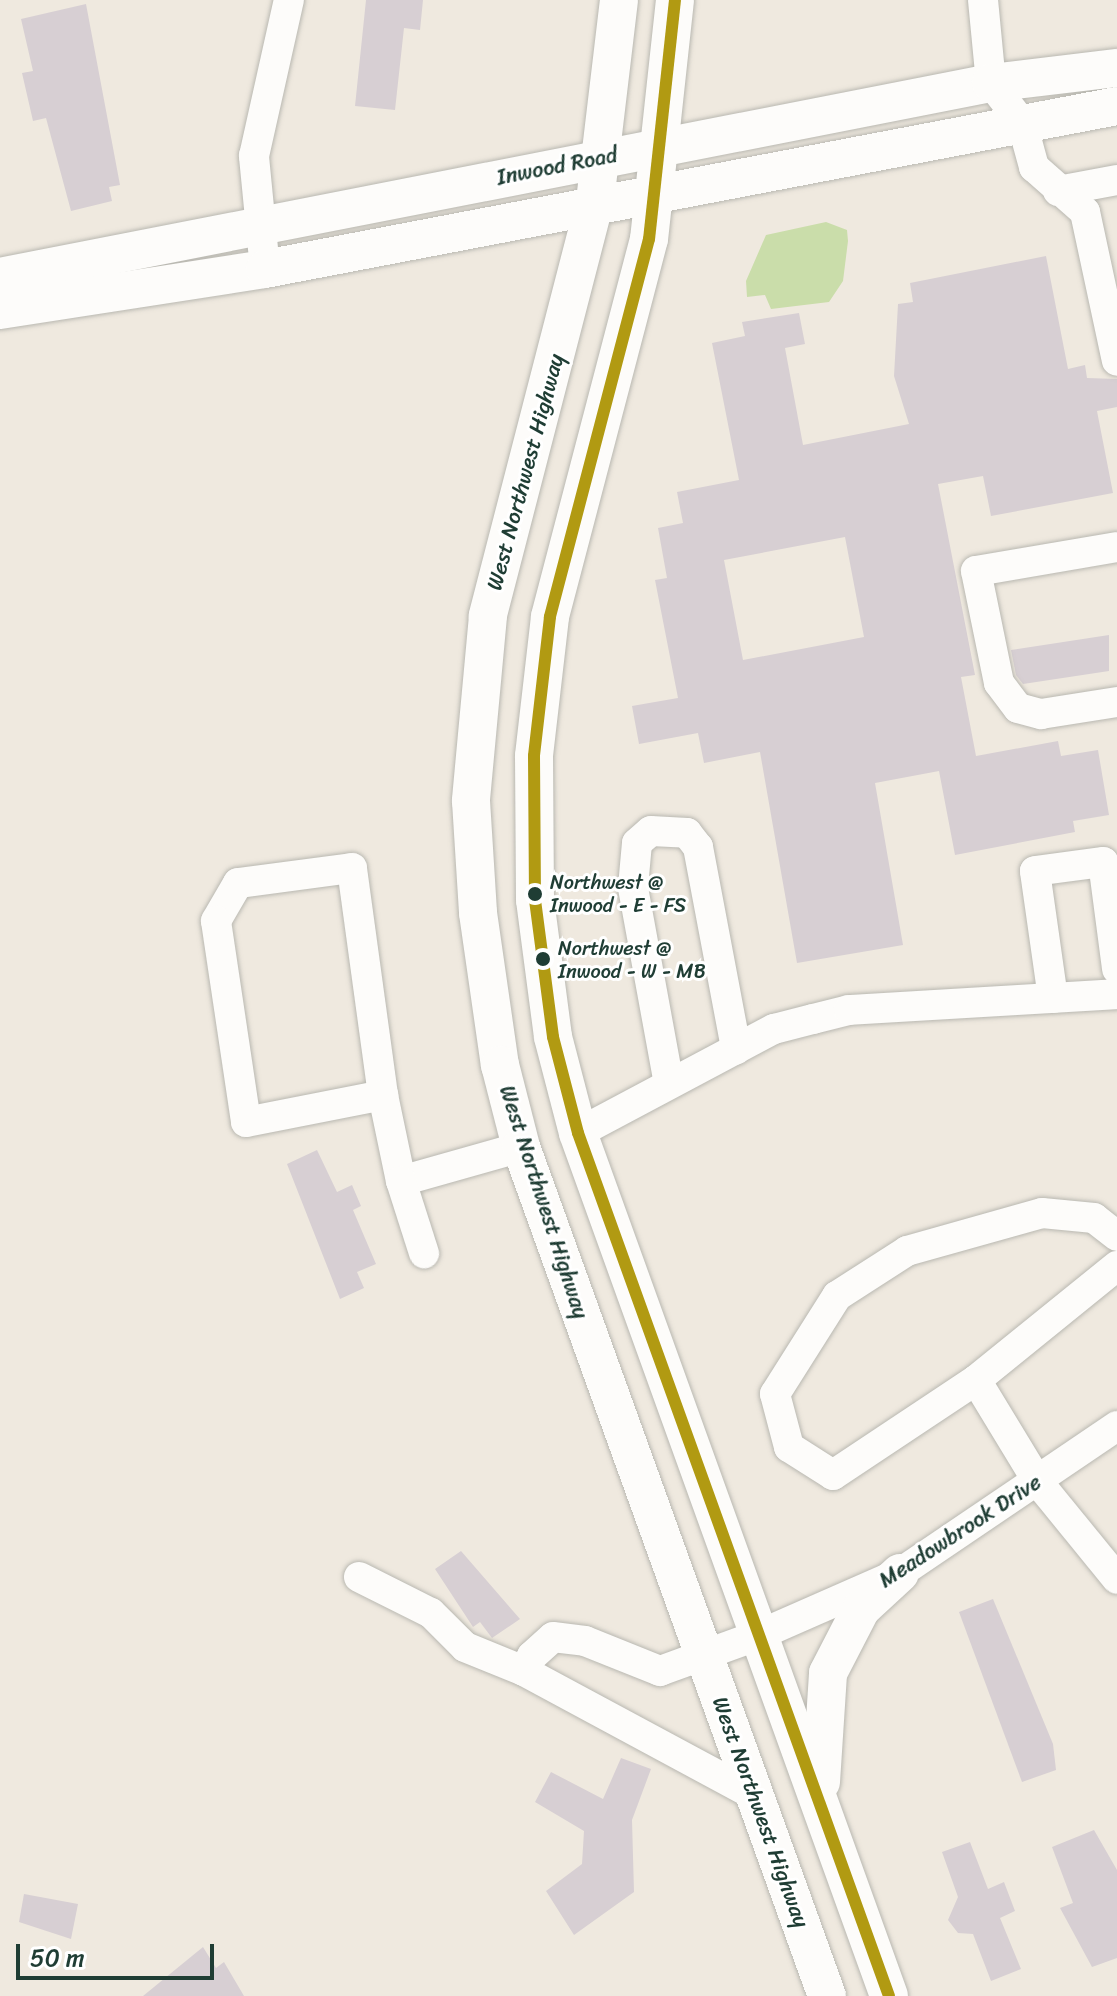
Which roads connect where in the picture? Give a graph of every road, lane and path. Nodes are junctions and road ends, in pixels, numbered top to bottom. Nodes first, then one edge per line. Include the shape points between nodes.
1 (289, 0) edge
2 (619, 0) edge
3 (675, 0) edge
4 (983, 0) edge
5 (1117, 68) edge
6 (991, 83) junction
7 (1117, 106) edge
8 (1022, 123) junction
9 (662, 146) junction
10 (603, 157) junction
11 (1117, 180) edge
12 (657, 189) junction
13 (1058, 191) junction
14 (595, 201) junction
15 (257, 226) junction
16 (265, 269) junction
17 (0, 277) edge
18 (0, 310) edge
19 (1117, 361) edge
20 (1117, 547) edge
21 (1117, 702) edge
22 (1117, 969) edge
23 (1117, 994) edge
24 (1053, 998) junction
25 (736, 1049) junction
26 (669, 1084) junction
27 (383, 1095) junction
28 (578, 1133) junction
29 (521, 1147) junction
30 (401, 1181) junction
31 (1117, 1236) edge
32 (424, 1253) dead end
33 (1117, 1266) edge
34 (976, 1380) junction
35 (1117, 1426) edge
36 (1038, 1482) junction
37 (900, 1573) junction
38 (359, 1577) dead end
39 (1117, 1579) edge
40 (759, 1635) junction
41 (704, 1653) junction
42 (524, 1671) junction
43 (756, 1796) junction
44 (820, 1804) junction
45 (827, 1996) edge
46 (889, 1996) edge

1 - 15 street via 254,156
2 - 10 main road, West Northwest Highway
3 - 9 main road
4 - 6 street
5 - 6 main road, Inwood Road
6 - 8 street
6 - 9 main road, Inwood Road
7 - 8 main road, Inwood Road
8 - 12 main road, Inwood Road
8 - 13 street via 1034,167
9 - 10 main road, Inwood Road
9 - 12 main road
10 - 14 main road, West Northwest Highway
10 - 15 main road, Inwood Road
11 - 13 street
12 - 14 main road, Inwood Road
12 - 28 main road via 631,318 550,617 534,756 538,930 553,1037
13 - 19 street via 1085,212
14 - 16 main road, Inwood Road
14 - 29 main road, West Northwest Highway via 504,536 477,709 471,801 478,913 500,1065
15 - 16 street
15 - 17 main road, Inwood Road
16 - 18 main road, Inwood Road
20 - 21 street via 976,571 999,683 1018,708 1041,714
22 - 24 street via 1103,862 1035,871
23 - 24 street
24 - 25 street via 849,1010 774,1029
25 - 26 street
25 - 26 street via 698,847 687,833 651,831 637,843 633,887
26 - 28 street
27 - 27 street via 246,1122 216,921 238,883 352,868
27 - 30 street
28 - 29 main road
28 - 40 main road
29 - 30 street
29 - 41 main road, West Northwest Highway
30 - 32 street
31 - 34 street via 1094,1218 1042,1213 907,1251 837,1296 775,1394 789,1447 833,1475
33 - 34 street
34 - 36 street
35 - 36 street, Meadowbrook Drive
36 - 37 street, Meadowbrook Drive
36 - 39 street
37 - 40 street, Meadowbrook Drive
37 - 44 main road via 861,1609 828,1673
38 - 42 street via 431,1613 465,1647
40 - 41 street, Meadowbrook Drive
40 - 44 main road
41 - 42 street, Meadowbrook Drive via 660,1671 585,1641 553,1637
41 - 43 main road, West Northwest Highway
42 - 43 street
43 - 45 main road, West Northwest Highway
44 - 46 main road

